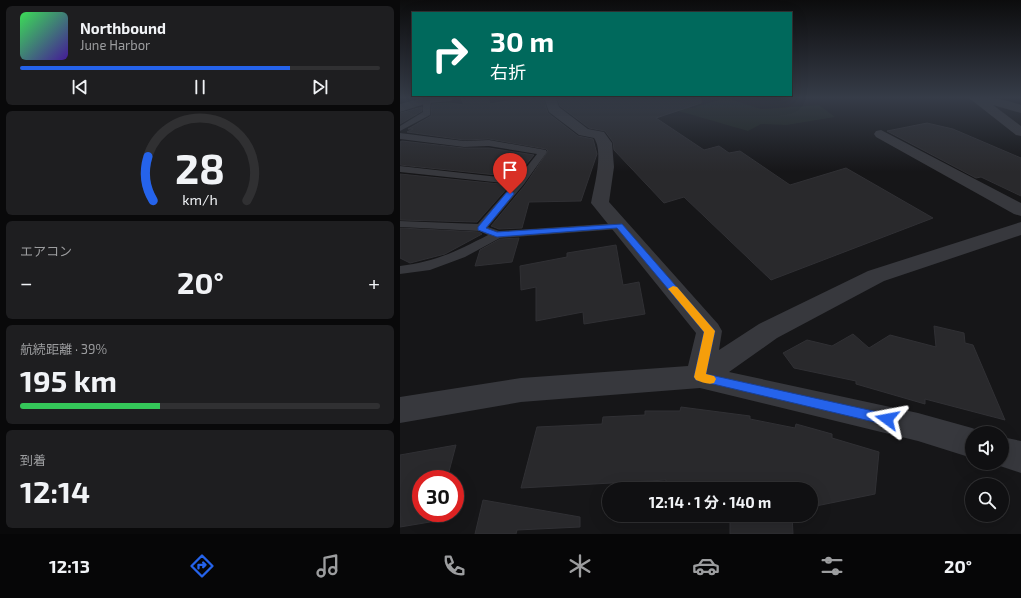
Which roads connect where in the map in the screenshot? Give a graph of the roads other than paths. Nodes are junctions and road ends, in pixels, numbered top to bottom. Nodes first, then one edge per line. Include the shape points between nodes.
1 (410, 123) edge
2 (572, 123) edge
3 (1009, 123) edge
4 (400, 129) edge
5 (1021, 132) edge
6 (881, 134) dead end
7 (400, 136) edge
8 (400, 169) edge
9 (520, 182) junction
10 (1021, 210) edge
11 (400, 224) edge
12 (619, 226) junction
13 (481, 228) junction
14 (1021, 228) edge
15 (497, 235) junction
16 (400, 270) edge
17 (700, 377) junction
18 (400, 410) edge
19 (965, 441) edge
20 (1009, 454) edge
21 (1021, 458) edge

1 - 4 lane
2 - 12 street via 584,132 599,135 605,143 606,167 600,202
3 - 5 street
6 - 10 street
7 - 9 lane via 464,144 490,143 543,152
8 - 9 lane
9 - 13 lane
11 - 13 lane
12 - 15 lane
12 - 17 street via 709,331
13 - 15 lane
14 - 17 street via 876,276 768,331
15 - 16 lane via 461,254 425,267
17 - 18 street via 521,390
17 - 19 street via 918,426
20 - 21 street

